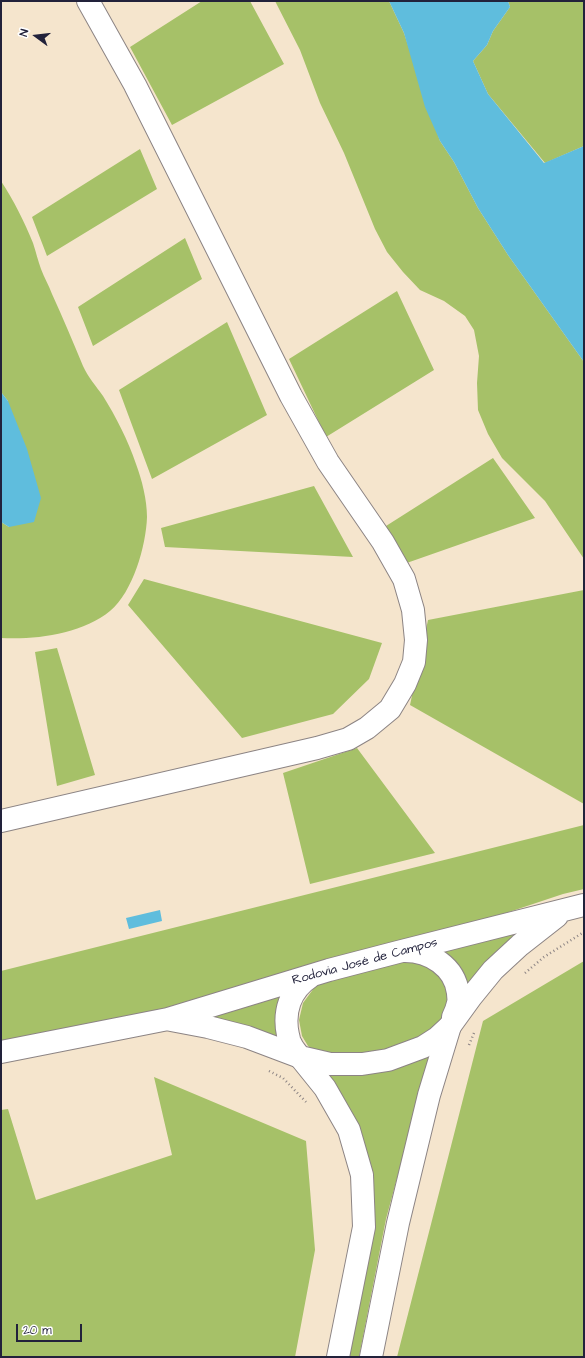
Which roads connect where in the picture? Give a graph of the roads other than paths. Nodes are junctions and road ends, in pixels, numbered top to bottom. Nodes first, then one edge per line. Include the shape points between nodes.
1 (88, 1) edge
2 (1, 821) edge
3 (574, 908) edge
4 (398, 952) junction
5 (312, 975) junction
6 (168, 1019) junction
7 (450, 1026) junction
8 (1, 1052) edge
9 (300, 1057) junction
10 (338, 1357) edge
11 (371, 1357) edge

1 - 2 street via 139,92 291,396 328,462 383,542 404,579 413,610 416,640 414,662 390,709 367,728 348,739
3 - 4 street, Rodovia José de Campos
3 - 7 street, Rodovia José de Campos via 520,945 493,970
4 - 5 street, Rodovia José de Campos
4 - 7 street via 413,951 426,955 440,961 450,972 457,986 458,1002
5 - 6 street, Rodovia José de Campos
5 - 9 street via 296,990 286,1012 286,1029 290,1044
6 - 8 street, Rodovia José de Campos
6 - 9 street, Rodovia José de Campos via 247,1037
7 - 9 street, Rodovia José de Campos via 423,1047 388,1060 362,1064 330,1064
7 - 11 street via 429,1095 398,1222
9 - 10 street via 324,1088 349,1130 362,1175 364,1227

